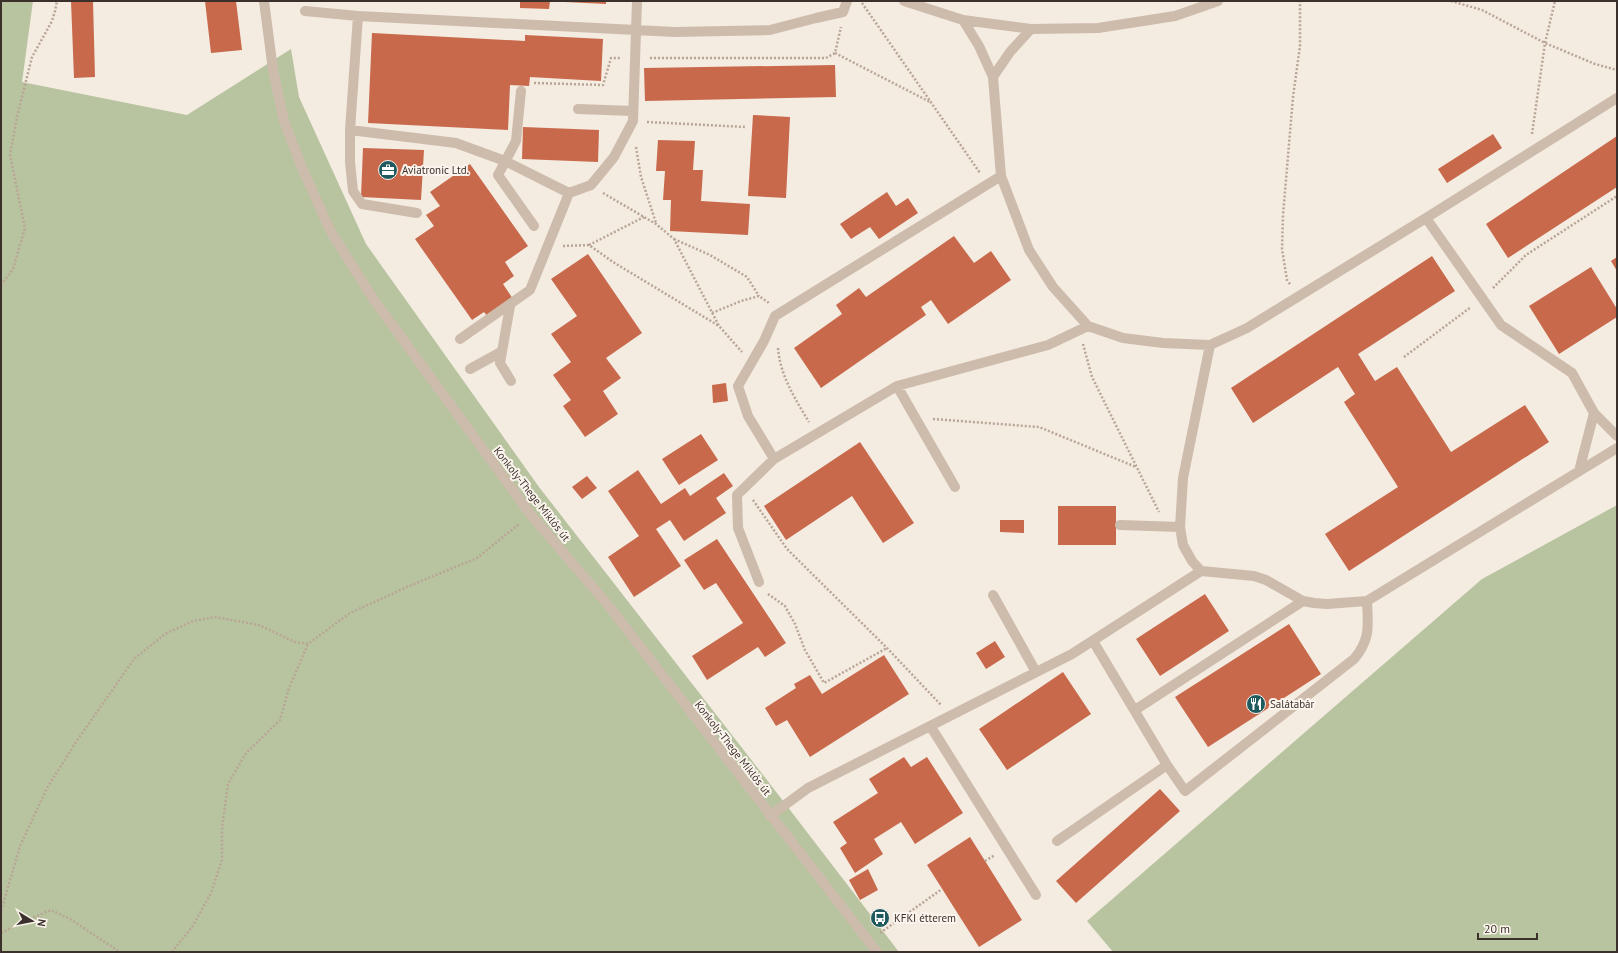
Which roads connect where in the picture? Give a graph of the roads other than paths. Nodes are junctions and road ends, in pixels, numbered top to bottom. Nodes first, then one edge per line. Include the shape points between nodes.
1 (264, 1) edge
2 (637, 1) edge
3 (847, 1) edge
4 (904, 1) edge
5 (1218, 1) edge
6 (305, 11) dead end
7 (358, 16) junction
8 (963, 20) junction
9 (637, 29) junction
10 (1031, 29) junction
11 (993, 77) junction
12 (521, 91) road end
13 (1617, 98) edge
14 (578, 109) dead end
15 (633, 111) junction
16 (350, 130) junction
17 (506, 161) junction
18 (1001, 176) junction
19 (569, 193) junction
20 (416, 213) dead end
21 (1426, 218) junction
22 (534, 226) dead end
23 (510, 306) junction
24 (1088, 326) junction
25 (460, 339) dead end
26 (1210, 345) junction
27 (501, 352) junction
28 (470, 369) dead end
29 (511, 381) dead end
30 (897, 386) junction
31 (1594, 413) junction
32 (1617, 436) edge
33 (1617, 448) edge
34 (774, 459) junction
35 (1579, 471) junction
36 (955, 487) dead end
37 (1120, 525) dead end
38 (1180, 528) junction
39 (1201, 571) junction
40 (759, 582) road end
41 (993, 595) dead end
42 (1303, 601) junction
43 (1367, 601) junction
44 (1093, 641) junction
45 (1036, 672) junction
46 (1134, 710) junction
47 (931, 727) junction
48 (1167, 765) junction
49 (770, 816) junction
50 (1057, 841) dead end
51 (1036, 895) dead end
52 (877, 952) edge

1 - 49 street, Konkoly-Thege Miklós út via 273,70 284,121 331,232 374,300 531,515 608,605
2 - 9 street
3 - 9 street via 842,12 770,30 675,32
4 - 8 street
5 - 10 street via 1175,16 1098,28
6 - 7 street
7 - 9 street
7 - 16 street
8 - 10 street
8 - 11 street via 979,46
9 - 15 street
10 - 11 street via 1010,52
11 - 18 street
12 - 17 street via 516,141
13 - 21 street
14 - 15 street
15 - 19 street via 632,121 614,157 591,185
16 - 17 street via 456,143
16 - 20 street via 353,191 362,204
17 - 19 street
17 - 22 street via 498,175
18 - 24 street via 1029,250 1053,287
18 - 34 street via 775,316 738,386 748,416
19 - 23 street via 530,290
21 - 26 street via 1247,328
21 - 31 street via 1501,325 1572,373
23 - 25 street
23 - 27 street
24 - 26 street via 1123,338
24 - 30 street via 1048,345
26 - 38 street via 1183,478
27 - 28 street
27 - 29 street via 500,363
30 - 34 street
30 - 36 street
31 - 32 street
31 - 35 street
33 - 35 street
34 - 40 street via 737,496 738,528
35 - 43 street
37 - 38 street
38 - 39 street via 1183,545
39 - 42 street via 1254,576
39 - 44 street
41 - 45 street
42 - 43 street via 1327,604
42 - 46 street
43 - 48 street via 1367,636 1354,658 1185,791
44 - 45 street
44 - 46 street
45 - 47 street
46 - 48 street
47 - 49 street via 808,788
47 - 51 street
48 - 50 street
49 - 52 street, Konkoly-Thege Miklós út

